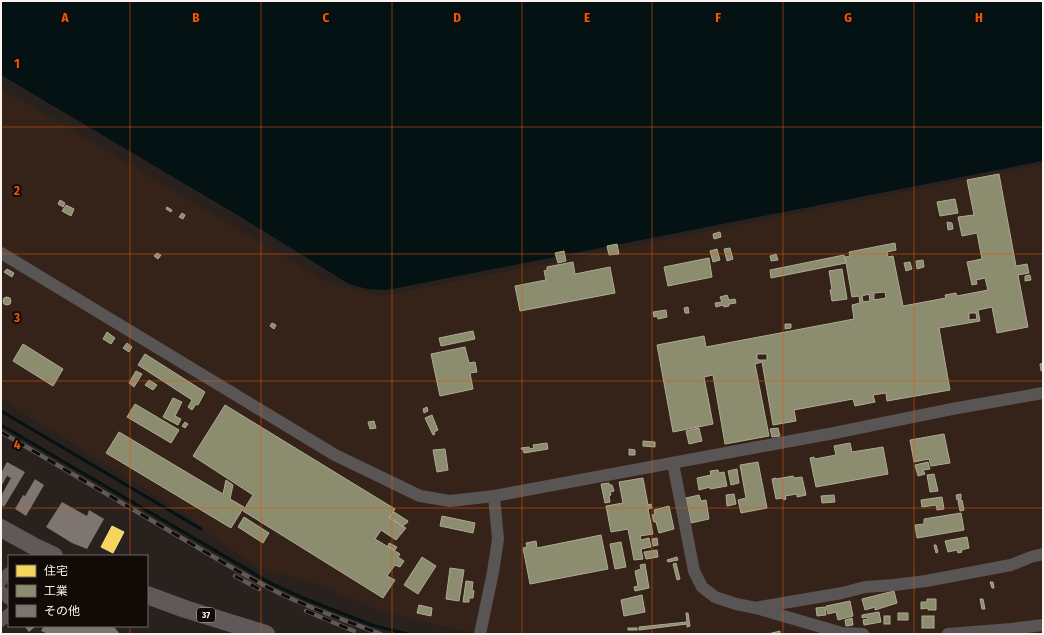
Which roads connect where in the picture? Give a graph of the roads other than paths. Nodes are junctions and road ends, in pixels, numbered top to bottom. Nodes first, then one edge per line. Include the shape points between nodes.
1 (1, 253) edge
2 (1043, 393) edge
3 (673, 463) junction
4 (494, 496) junction
5 (1, 528) edge
6 (32, 552) edge
7 (1043, 554) edge
8 (48, 555) edge
9 (1, 591) edge
10 (148, 594) edge
11 (8, 599) edge
12 (756, 608) junction
13 (1043, 625) edge
14 (266, 634) edge
15 (480, 634) edge
16 (863, 634) edge
17 (948, 634) edge

1 - 4 street via 342,458 420,496 450,501
2 - 3 street
3 - 4 street
3 - 12 street via 694,570 702,587 715,598
4 - 15 street via 498,539
5 - 6 highway
6 - 8 highway
7 - 12 street via 1011,565 926,581 865,587
9 - 11 street
10 - 14 highway, 37 via 185,609
12 - 16 street via 842,633
13 - 17 street

